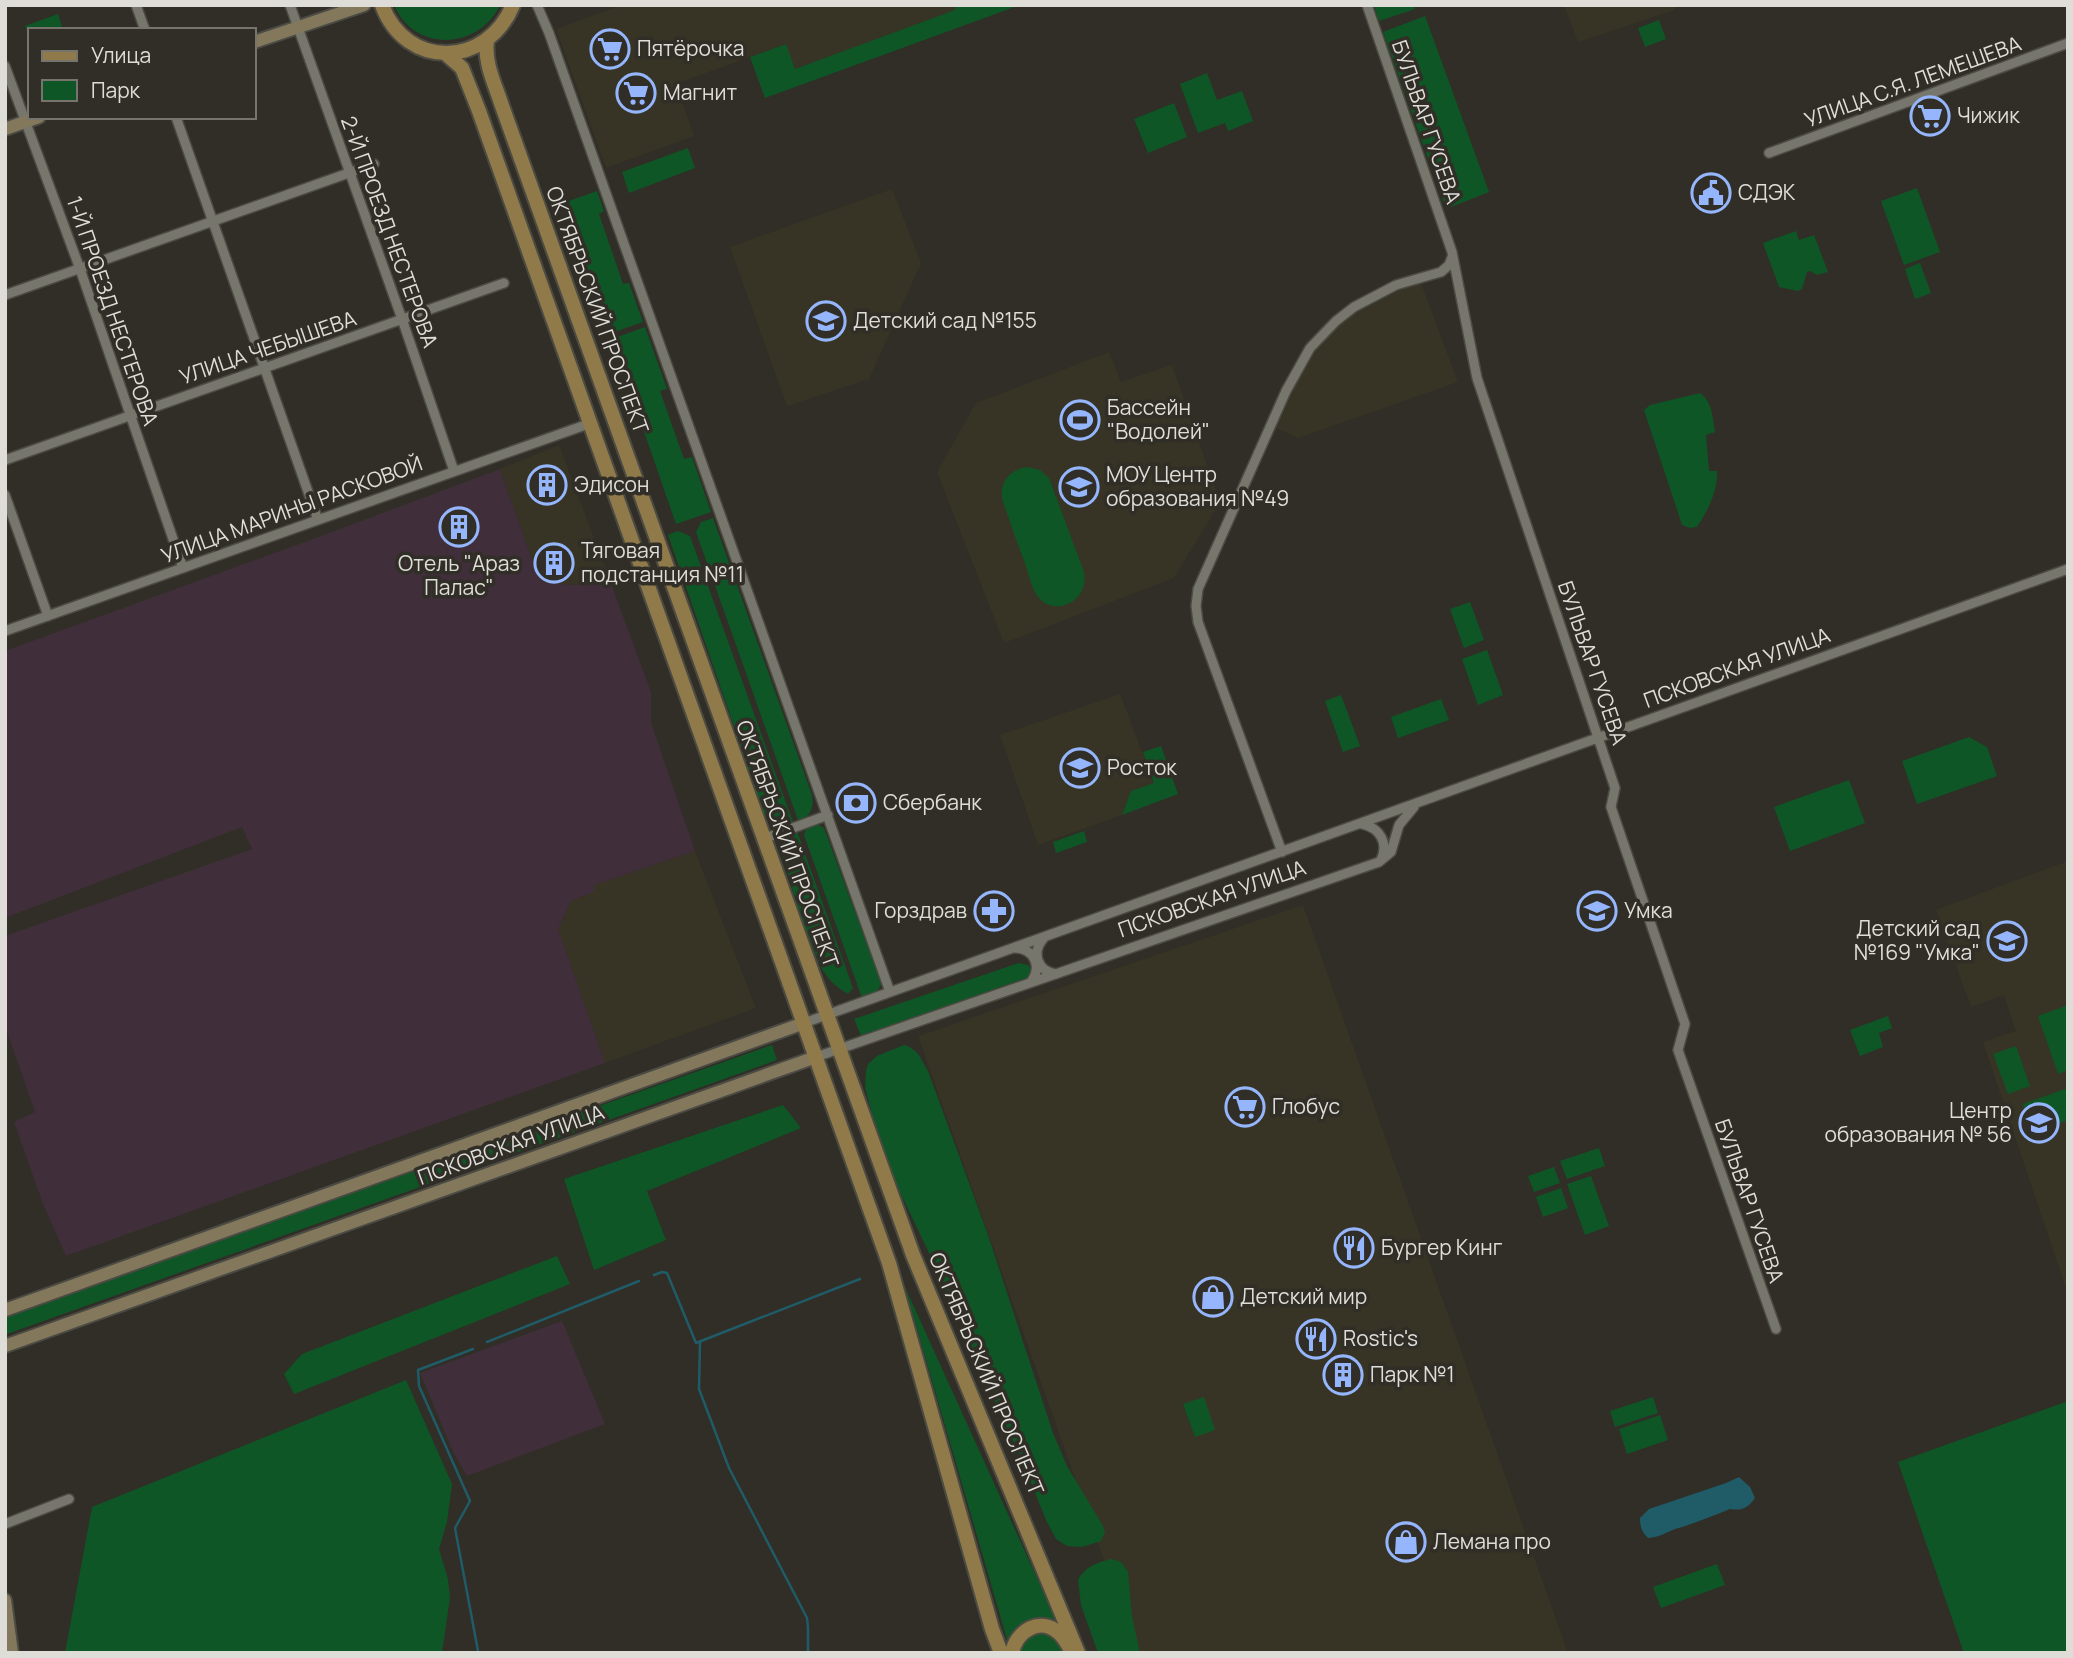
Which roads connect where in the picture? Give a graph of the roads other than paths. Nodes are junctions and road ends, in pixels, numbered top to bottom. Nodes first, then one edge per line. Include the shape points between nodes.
1 (136, 5) edge
2 (290, 5) edge
3 (363, 5) edge
4 (382, 5) edge
5 (513, 5) edge
6 (537, 5) edge
7 (1367, 5) edge
8 (298, 27) junction
9 (144, 28) edge
10 (487, 40) junction
11 (256, 41) edge
12 (2068, 43) edge
13 (446, 54) junction
14 (5, 66) edge
15 (33, 119) edge
16 (177, 119) edge
17 (25, 122) junction
18 (5, 129) edge
19 (1769, 153) dead end
20 (374, 164) dead end
21 (349, 174) junction
22 (212, 221) junction
23 (1452, 252) junction
24 (80, 268) junction
25 (504, 283) dead end
26 (5, 295) edge
27 (402, 319) junction
28 (265, 368) junction
29 (130, 415) junction
30 (591, 423) junction
31 (5, 460) edge
32 (454, 471) junction
33 (5, 495) edge
34 (318, 520) junction
35 (183, 568) junction
36 (2068, 569) edge
37 (48, 616) junction
38 (5, 631) edge
39 (1599, 738) junction
40 (1419, 803) junction
41 (828, 815) junction
42 (1360, 824) junction
43 (763, 839) junction
44 (1282, 852) junction
45 (1379, 862) junction
46 (1048, 936) junction
47 (1012, 949) junction
48 (1058, 974) junction
49 (1030, 984) junction
50 (890, 992) junction
51 (826, 1015) junction
52 (804, 1023) junction
53 (839, 1049) junction
54 (816, 1057) junction
55 (5, 1310) edge
56 (1776, 1329) dead end
57 (5, 1346) edge
58 (69, 1499) dead end
59 (5, 1524) edge
60 (5, 1600) edge
61 (12, 1653) edge
62 (1001, 1653) edge
63 (1012, 1653) edge
64 (1072, 1653) edge
65 (1078, 1653) edge

1 - 9 street
2 - 8 street, 2-Й ПРОЕЗД НЕСТЕРОВА
3 - 8 main road
4 - 13 main road via 407,40
5 - 10 main road
6 - 41 street
7 - 23 street, БУЛЬВАР ГУСЕВА
8 - 11 main road
8 - 21 street, 2-Й ПРОЕЗД НЕСТЕРОВА
10 - 13 main road
10 - 43 main road, ОКТЯБРЬСКИЙ ПРОСПЕКТ via 488,65
12 - 19 street, УЛИЦА С.Я. ЛЕМЕШЕВА
13 - 30 main road, ОКТЯБРЬСКИЙ ПРОСПЕКТ via 464,71
14 - 17 street, 1-Й ПРОЕЗД НЕСТЕРОВА
15 - 17 main road
16 - 22 street
17 - 18 main road
17 - 24 street, 1-Й ПРОЕЗД НЕСТЕРОВА
20 - 21 street
21 - 22 street
21 - 27 street, 2-Й ПРОЕЗД НЕСТЕРОВА
22 - 24 street
22 - 28 street
23 - 39 street, БУЛЬВАР ГУСЕВА via 1477,378
23 - 44 street via 1444,271 1366,299 1310,348 1290,382 1198,589 1198,622
24 - 26 street
24 - 29 street, 1-Й ПРОЕЗД НЕСТЕРОВА
25 - 27 street, УЛИЦА ЧЕБЫШЕВА
27 - 28 street, УЛИЦА ЧЕБЫШЕВА
27 - 32 street, 2-Й ПРОЕЗД НЕСТЕРОВА
28 - 29 street, УЛИЦА ЧЕБЫШЕВА
28 - 34 street
29 - 31 street, УЛИЦА ЧЕБЫШЕВА
29 - 35 street, 1-Й ПРОЕЗД НЕСТЕРОВА
30 - 32 street, УЛИЦА МАРИНЫ РАСКОВОЙ
30 - 52 main road, ОКТЯБРЬСКИЙ ПРОСПЕКТ
32 - 34 street, УЛИЦА МАРИНЫ РАСКОВОЙ
33 - 37 street
34 - 35 street, УЛИЦА МАРИНЫ РАСКОВОЙ
35 - 37 street, УЛИЦА МАРИНЫ РАСКОВОЙ
36 - 39 street, ПСКОВСКАЯ УЛИЦА
37 - 38 street, УЛИЦА МАРИНЫ РАСКОВОЙ
39 - 40 street, ПСКОВСКАЯ УЛИЦА
39 - 56 street, БУЛЬВАР ГУСЕВА via 1615,788 1611,807 1685,1024 1678,1051
40 - 42 street, ПСКОВСКАЯ УЛИЦА
40 - 45 street via 1399,825 1391,852
41 - 43 street
41 - 50 street
42 - 44 street, ПСКОВСКАЯ УЛИЦА
42 - 45 street via 1381,836 1384,850
43 - 51 main road, ОКТЯБРЬСКИЙ ПРОСПЕКТ
44 - 46 street, ПСКОВСКАЯ УЛИЦА
45 - 48 street, ПСКОВСКАЯ УЛИЦА
46 - 47 street, ПСКОВСКАЯ УЛИЦА
46 - 48 street via 1039,944 1037,959 1045,971
47 - 49 street via 1024,949 1035,959 1037,971
47 - 50 street, ПСКОВСКАЯ УЛИЦА
48 - 49 street, ПСКОВСКАЯ УЛИЦА
49 - 53 street, ПСКОВСКАЯ УЛИЦА
50 - 51 street, ПСКОВСКАЯ УЛИЦА
51 - 52 street, ПСКОВСКАЯ УЛИЦА
51 - 53 main road, ОКТЯБРЬСКИЙ ПРОСПЕКТ
52 - 54 main road, ОКТЯБРЬСКИЙ ПРОСПЕКТ
52 - 55 main road, ПСКОВСКАЯ УЛИЦА
53 - 54 street, ПСКОВСКАЯ УЛИЦА
53 - 65 main road, ОКТЯБРЬСКИЙ ПРОСПЕКТ via 913,1255
54 - 57 main road, ПСКОВСКАЯ УЛИЦА
54 - 62 main road, ОКТЯБРЬСКИЙ ПРОСПЕКТ via 889,1263
58 - 59 street
60 - 61 main road
63 - 64 main road via 1019,1636 1040,1626 1058,1632

